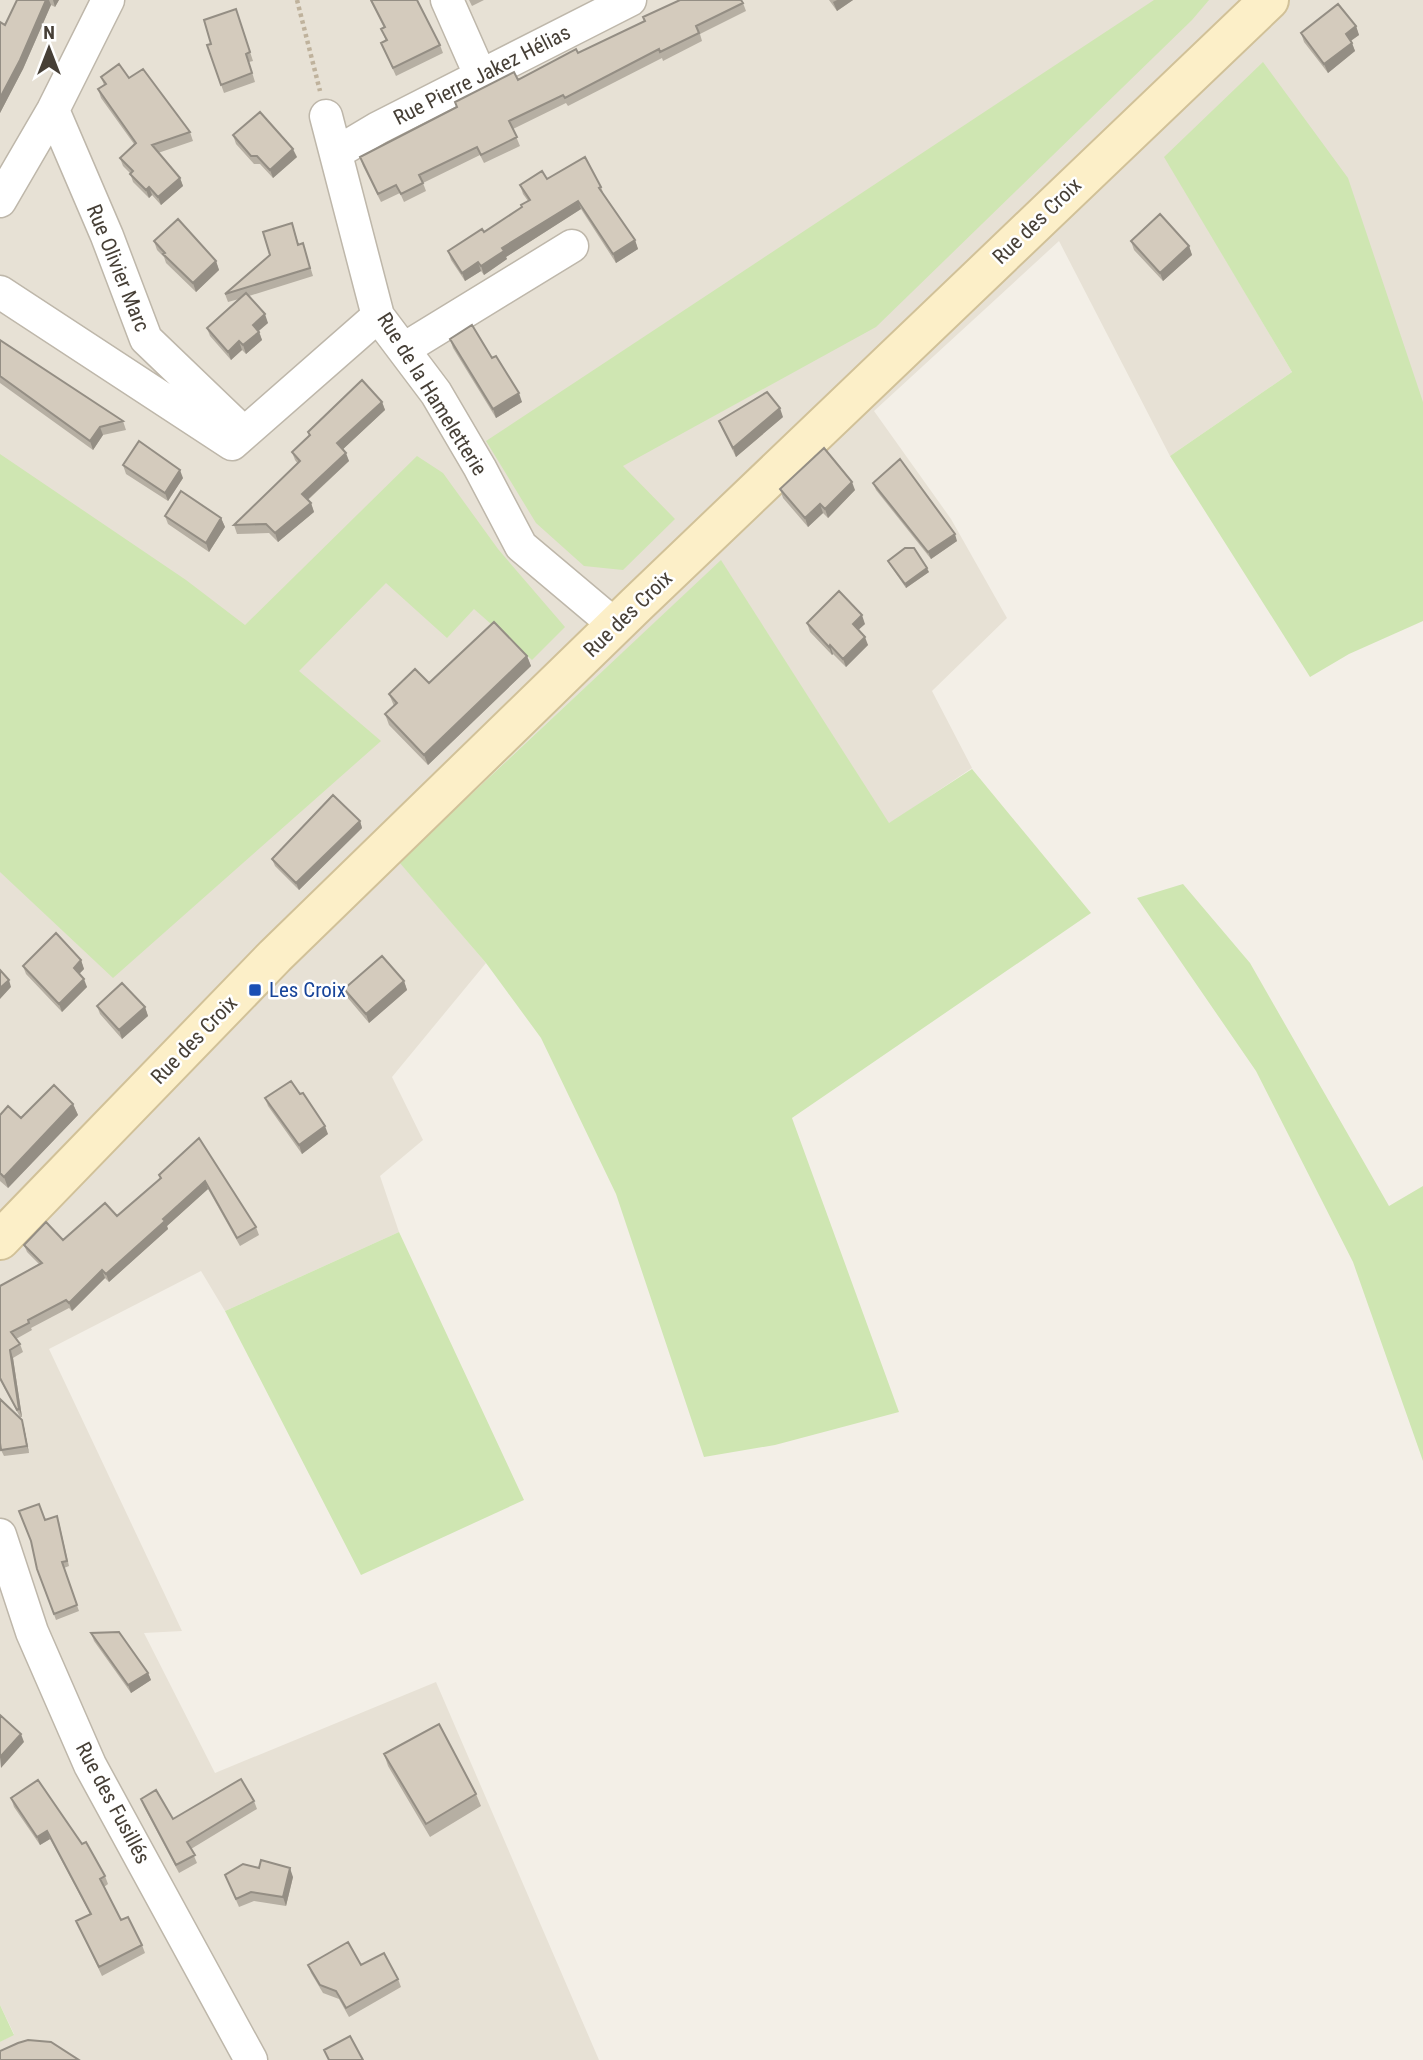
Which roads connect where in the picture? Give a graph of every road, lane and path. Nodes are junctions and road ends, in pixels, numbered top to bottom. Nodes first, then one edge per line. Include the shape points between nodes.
1 (108, 0) edge
2 (297, 0) edge
3 (447, 0) edge
4 (629, 0) edge
5 (1269, 0) edge
6 (481, 77) junction
7 (53, 110) junction
8 (326, 116) joint
9 (336, 153) junction
10 (0, 201) edge
11 (572, 247) dead end
12 (0, 292) edge
13 (378, 316) junction
14 (146, 339) junction
15 (404, 349) junction
16 (121, 370) junction
17 (238, 439) junction
18 (617, 626) junction
19 (0, 1240) edge
20 (0, 1535) edge
21 (251, 2060) edge

1 - 7 street
2 - 8 path
3 - 6 street
4 - 6 street, Rue Pierre Jakez Hélias
5 - 18 main road, Rue des Croix
6 - 9 street, Rue Pierre Jakez Hélias
7 - 10 street
7 - 14 street, Rue Olivier Marc
8 - 9 street, Rue de la Hameletterie
9 - 13 street, Rue de la Hameletterie
11 - 15 street
12 - 16 street
13 - 15 street, Rue de la Hameletterie
13 - 17 street
14 - 16 street
14 - 17 street, Rue Olivier Marc
15 - 18 street, Rue de la Hameletterie via 436,393 521,546
16 - 17 street
18 - 19 main road, Rue des Croix via 275,956
20 - 21 street, Rue des Fusillés via 32,1632 90,1766

